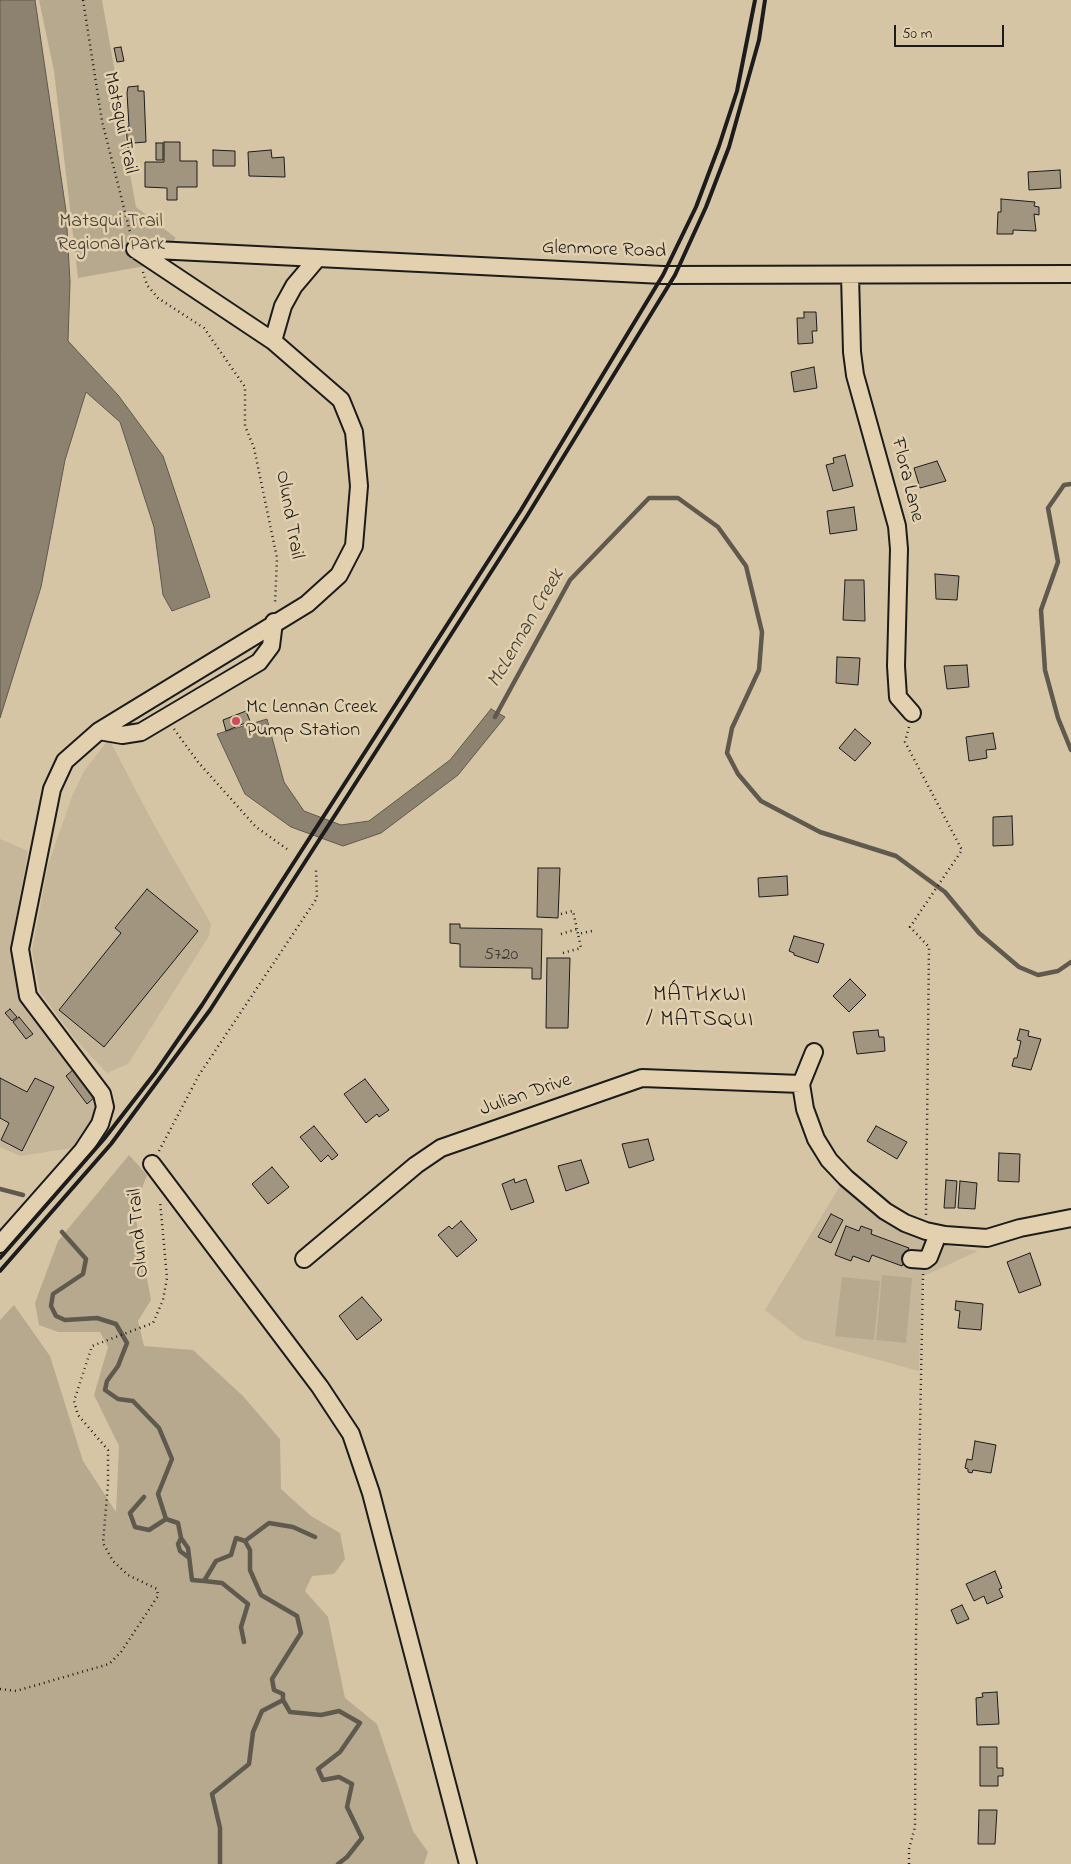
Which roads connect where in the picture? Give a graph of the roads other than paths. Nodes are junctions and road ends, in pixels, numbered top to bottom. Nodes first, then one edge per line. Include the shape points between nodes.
1 (316, 260) junction
2 (1071, 274) edge
3 (850, 275) junction
4 (273, 340) junction
5 (274, 622) junction
6 (912, 713) road end
7 (99, 732) junction
8 (814, 1052) dead end
9 (801, 1084) junction
10 (152, 1164) road end
11 (1071, 1218) edge
12 (932, 1232) junction
13 (0, 1244) edge
14 (304, 1259) dead end
15 (918, 1260) road end
16 (468, 1864) edge

1 - 3 street, Glenmore Road via 664,276
1 - 4 street via 282,306
1 - 4 street, Glenmore Road via 135,249
2 - 3 street, Glenmore Road
3 - 6 street, Flora Lane via 855,375 897,526 898,697
4 - 5 street via 341,400 354,432 359,486 354,546 339,575 307,604
5 - 7 street
5 - 7 street via 271,646 259,662 141,732 122,735
7 - 13 street via 65,761 52,789 20,949 28,996 102,1094 105,1107 100,1124 83,1150
8 - 9 street
9 - 12 street via 804,1110 829,1160 866,1198 905,1223
9 - 14 street, Julian Drive via 642,1078 441,1148 416,1165
10 - 16 street via 351,1434 371,1493
11 - 12 street via 987,1238
12 - 15 street via 934,1248

